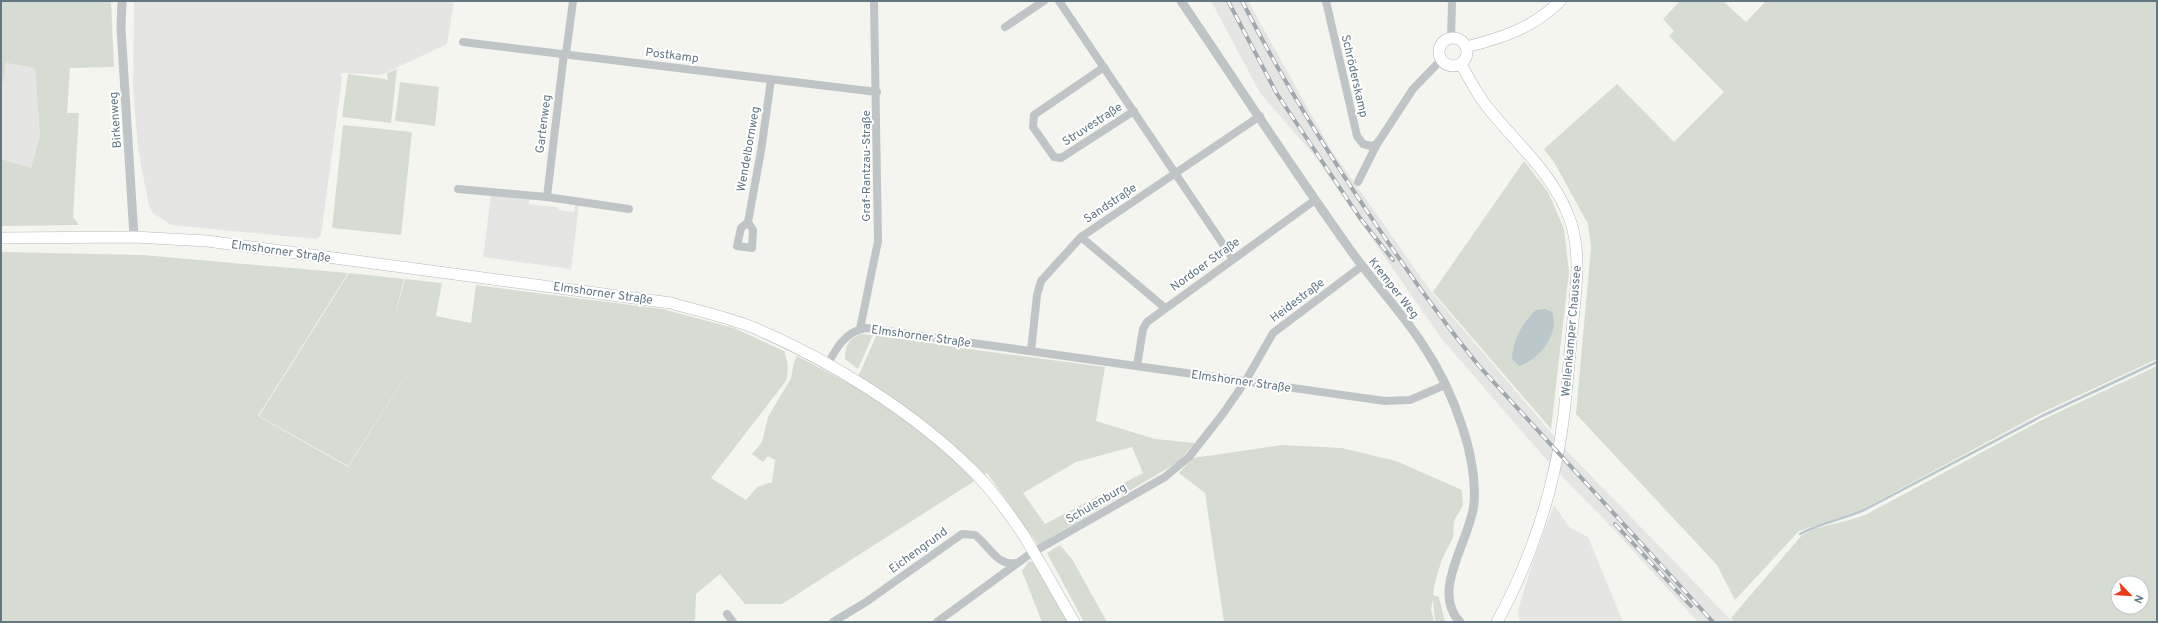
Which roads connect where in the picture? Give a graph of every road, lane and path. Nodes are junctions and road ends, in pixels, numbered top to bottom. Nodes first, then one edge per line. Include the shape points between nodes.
1 (122, 1) edge
2 (573, 1) edge
3 (874, 1) edge
4 (1044, 1) edge
5 (1059, 1) edge
6 (1181, 1) edge
7 (1326, 1) edge
8 (1452, 1) edge
9 (1560, 1) edge
10 (1005, 28) dead end
11 (1451, 39) junction
12 (463, 42) dead end
13 (1466, 47) junction
14 (565, 53) junction
15 (1442, 59) junction
16 (1461, 64) junction
17 (1104, 67) junction
18 (771, 80) junction
19 (877, 92) junction
20 (1134, 111) junction
21 (1260, 116) junction
22 (1376, 144) junction
23 (1175, 174) junction
24 (1358, 182) dead end
25 (458, 189) dead end
26 (547, 198) junction
27 (1316, 200) junction
28 (629, 209) dead end
29 (748, 222) dead end
30 (134, 236) junction
31 (1081, 237) junction
32 (1, 238) edge
33 (1233, 259) junction
34 (1362, 266) junction
35 (1164, 308) junction
36 (860, 329) junction
37 (1031, 351) junction
38 (828, 364) junction
39 (1137, 366) junction
40 (1246, 382) junction
41 (1445, 385) junction
42 (1017, 562) junction
43 (727, 614) dead end
44 (733, 622) edge
45 (833, 622) edge
46 (937, 622) edge
47 (1074, 622) edge
48 (1460, 622) edge
49 (1497, 622) edge

1 - 30 street, Birkenweg via 121,28
2 - 14 street, Gartenweg
3 - 19 street, Graf-Rantzau-Straße
4 - 10 street
5 - 17 street, Struvestraße
6 - 21 street, Kremper Weg
7 - 22 street, Schröderskamp via 1357,136 1363,144
8 - 11 street
9 - 13 main road via 1539,19 1518,31
11 - 13 main road via 1460,40
11 - 15 main road via 1445,41 1441,47
12 - 14 street, Postkamp
13 - 16 main road via 1467,56
14 - 18 street, Postkamp
14 - 26 street, Gartenweg
15 - 16 main road via 1450,65
15 - 22 street via 1413,89
16 - 49 main road, Wellenkamper Chaussee via 1483,102 1553,185 1570,217 1578,268 1565,406 1554,471 1520,578
17 - 20 street, Struvestraße
17 - 20 street, Struvestraße via 1034,114 1033,127 1037,133 1054,157 1061,158
18 - 19 street, Postkamp
18 - 29 street, Wendelbornweg
19 - 36 street, Graf-Rantzau-Straße via 878,240
20 - 23 street, Struvestraße
21 - 23 street, Sandstraße
21 - 27 street, Kremper Weg
22 - 24 street
23 - 31 street, Sandstraße
23 - 33 street, Struvestraße
25 - 26 street
26 - 28 street
27 - 33 street, Nordoer Straße
27 - 34 street, Kremper Weg
30 - 32 main road, Elmshorner Straße
30 - 38 main road, Elmshorner Straße via 207,241 671,303 752,327
31 - 35 street
31 - 37 street, Sandstraße via 1041,281
33 - 35 street, Nordoer Straße
34 - 40 street, Heidestraße via 1273,333
34 - 41 street, Kremper Weg via 1419,338
35 - 39 street, Nordoer Straße via 1145,324
36 - 37 street, Elmshorner Straße
36 - 38 street, Elmshorner Straße via 844,338
37 - 39 street, Elmshorner Straße
38 - 47 main road, bridge via 914,420 944,443 975,473 1023,534
39 - 40 street, Elmshorner Straße
40 - 41 street, Elmshorner Straße via 1394,401 1410,400
40 - 42 street, Schulenburg via 1201,442 1172,472
41 - 48 street, Kremper Weg via 1466,438 1474,489 1470,524 1448,590 1450,610
42 - 45 street, Eichengrund via 1006,563 998,558 975,535 960,535 866,602
42 - 46 street, Schulenburg
43 - 44 street

